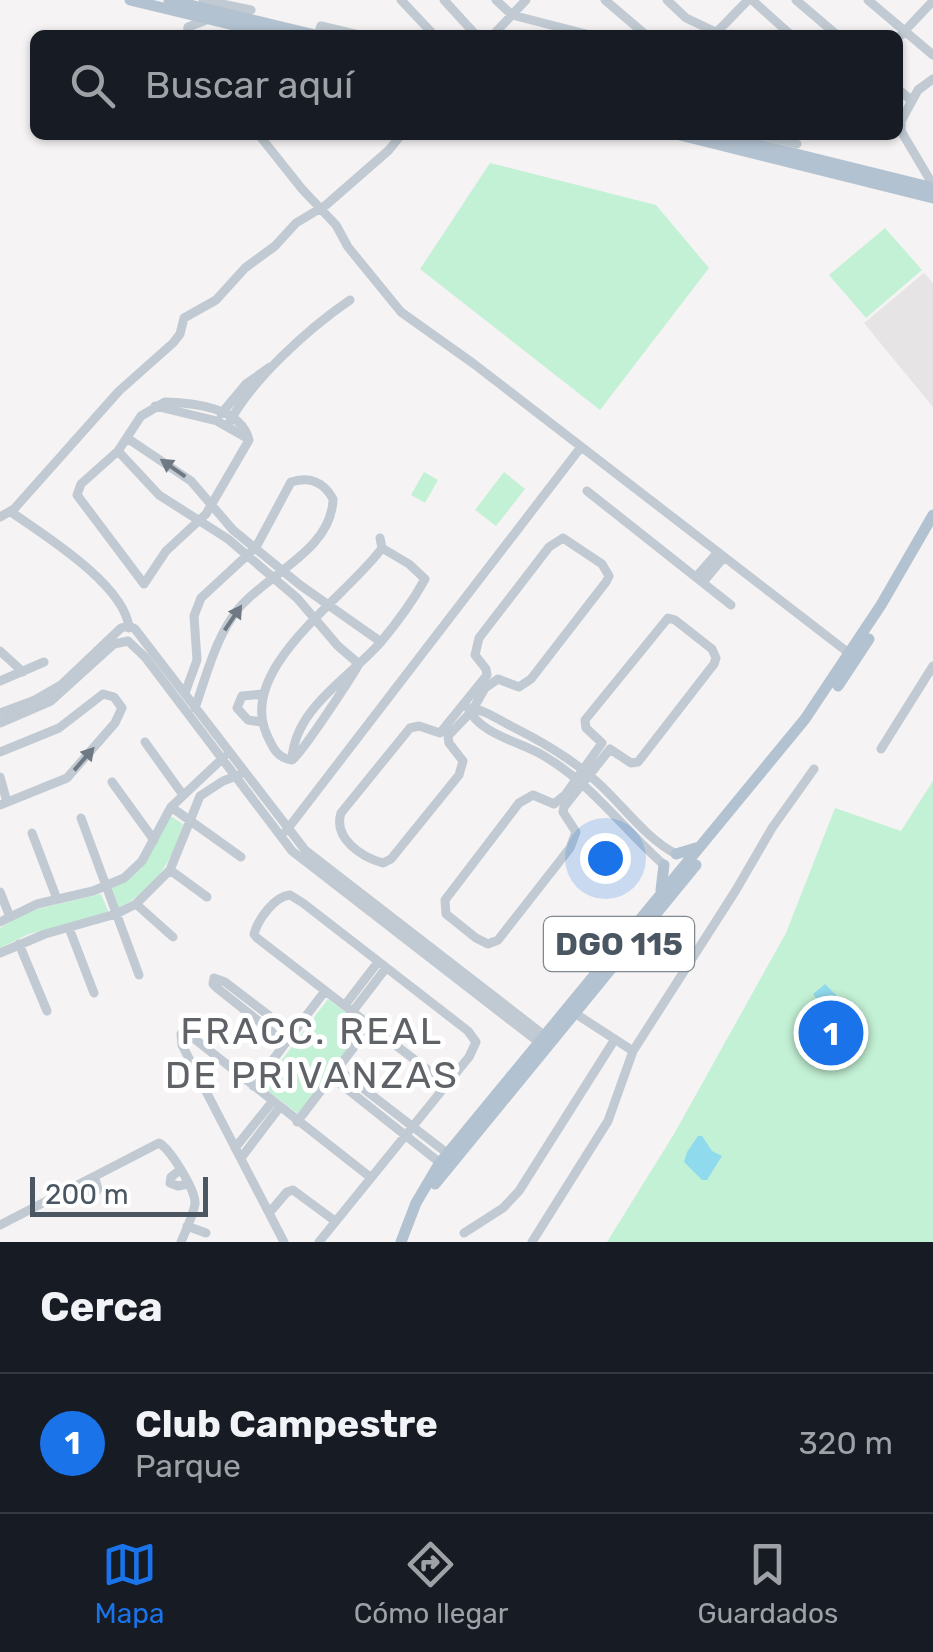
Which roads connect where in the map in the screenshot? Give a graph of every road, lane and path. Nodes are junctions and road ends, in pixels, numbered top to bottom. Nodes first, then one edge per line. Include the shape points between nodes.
1 (130, 0) edge
2 (169, 0) edge
3 (258, 0) edge
4 (401, 0) edge
5 (444, 0) edge
6 (496, 0) edge
7 (526, 0) edge
8 (605, 0) edge
9 (667, 0) edge
10 (750, 0) edge
11 (796, 0) edge
12 (868, 0) edge
13 (933, 1) edge
14 (206, 7) edge
15 (247, 15) junction
16 (512, 15) junction
17 (188, 30) edge
18 (262, 30) edge
19 (300, 30) edge
20 (429, 30) edge
21 (471, 30) edge
22 (498, 30) edge
23 (570, 30) edge
24 (640, 30) edge
25 (709, 30) edge
26 (721, 30) edge
27 (785, 30) edge
28 (831, 30) edge
29 (898, 30) edge
30 (903, 33) edge
31 (903, 35) edge
32 (933, 55) edge
33 (933, 79) edge
34 (903, 93) edge
35 (911, 100) junction
36 (903, 115) edge
37 (903, 135) edge
38 (263, 140) edge
39 (397, 140) edge
40 (772, 140) edge
41 (801, 140) edge
42 (745, 142) edge
43 (792, 148) junction
44 (933, 187) edge
45 (933, 198) edge
46 (318, 209) junction
47 (350, 300) dead end
48 (225, 419) junction
49 (127, 438) junction
50 (581, 446) junction
51 (118, 451) junction
52 (587, 491) dead end
53 (212, 505) junction
54 (12, 512) junction
55 (933, 515) edge
56 (0, 518) edge
57 (200, 522) junction
58 (933, 530) edge
59 (256, 548) junction
60 (721, 554) junction
61 (248, 558) junction
62 (284, 570) junction
63 (272, 578) junction
64 (700, 580) junction
65 (731, 604) dead end
66 (329, 607) junction
67 (884, 607) junction
68 (316, 620) junction
69 (128, 626) junction
70 (128, 640) junction
71 (381, 642) junction
72 (0, 651) edge
73 (853, 656) junction
74 (196, 661) junction
75 (44, 662) dead end
76 (359, 664) junction
77 (210, 665) junction
78 (933, 666) edge
79 (23, 672) junction
80 (0, 682) edge
81 (185, 693) junction
82 (263, 694) junction
83 (472, 696) junction
84 (195, 708) junction
85 (471, 710) junction
86 (0, 713) edge
87 (454, 718) junction
88 (261, 722) junction
89 (0, 723) edge
90 (145, 742) dead end
91 (882, 749) dead end
92 (0, 752) edge
93 (226, 756) junction
94 (778, 760) junction
95 (814, 769) dead end
96 (240, 775) junction
97 (582, 776) junction
98 (0, 778) edge
99 (112, 782) dead end
100 (203, 786) junction
101 (183, 795) junction
102 (4, 803) edge
103 (171, 807) junction
104 (81, 818) dead end
105 (190, 821) junction
106 (32, 833) dead end
107 (284, 833) junction
108 (712, 836) junction
109 (154, 840) junction
110 (674, 853) junction
111 (241, 857) dead end
112 (663, 864) junction
113 (170, 870) junction
114 (687, 871) junction
115 (107, 887) junction
116 (0, 892) edge
117 (206, 896) dead end
118 (57, 899) junction
119 (656, 900) junction
120 (136, 904) junction
121 (116, 914) junction
122 (5, 919) edge
123 (69, 928) junction
124 (173, 937) dead end
125 (20, 944) junction
126 (0, 953) edge
127 (382, 965) junction
128 (138, 974) dead end
129 (325, 991) junction
130 (94, 993) dead end
131 (349, 1008) junction
132 (571, 1010) junction
133 (47, 1011) dead end
134 (370, 1026) junction
135 (289, 1039) junction
136 (614, 1039) junction
137 (545, 1042) junction
138 (633, 1050) junction
139 (335, 1073) junction
140 (446, 1084) junction
141 (253, 1086) junction
142 (275, 1105) junction
143 (297, 1122) junction
144 (408, 1130) junction
145 (427, 1138) junction
146 (419, 1147) junction
147 (238, 1153) junction
148 (447, 1161) junction
149 (370, 1176) junction
150 (269, 1214) junction
151 (335, 1221) junction
152 (0, 1225) edge
153 (187, 1226) junction
154 (206, 1233) dead end
155 (464, 1233) dead end
156 (181, 1242) edge
157 (284, 1242) edge
158 (318, 1242) edge
159 (401, 1242) edge
160 (409, 1242) edge
161 (532, 1242) edge

1 - 14 main road
2 - 14 main road
3 - 15 street
4 - 20 street
5 - 21 street
6 - 16 street
7 - 16 street
8 - 24 street
9 - 25 street
10 - 26 street
10 - 27 street
11 - 28 street
12 - 29 street
13 - 30 street
14 - 15 main road
14 - 17 street
14 - 18 main road
15 - 19 main road
16 - 22 street
16 - 23 street
31 - 32 street
33 - 35 street
34 - 35 street
35 - 36 street
37 - 44 street
38 - 46 street
39 - 46 street
40 - 43 street
41 - 43 street
42 - 43 main road
42 - 45 main road
43 - 44 main road
46 - 50 street via 401,312
46 - 54 street via 216,300 184,318 174,343 118,391
47 - 48 street via 273,366
48 - 49 street via 190,403 165,402 141,416
48 - 53 street via 248,435
49 - 51 street
53 -> 49 street via 191,481
50 - 60 street
50 - 107 street
51 - 57 street via 159,494
51 - 57 street via 77,495 144,589 166,550
52 - 64 street
53 - 57 street
53 - 59 street
54 - 56 street
54 - 69 street via 104,586
55 - 67 main road, DGO 115
57 - 61 street
58 - 67 main road, DGO 115
59 - 61 street
59 - 62 street
59 - 62 street via 291,482 313,480 328,490 332,514
60 - 64 street
60 - 73 street
61 - 63 street
61 - 74 street via 202,598 194,616
62 - 63 street
62 - 66 street
63 - 68 street
77 -> 63 street via 239,608
64 - 65 street
66 - 68 street
66 - 71 street
66 - 71 street via 381,543 430,579
67 - 73 main road, DGO 115
68 - 76 street
68 - 82 street via 285,651
69 - 70 street
69 - 81 street
69 - 86 street via 53,691
70 - 89 street via 114,644 51,701
70 - 93 street
71 - 76 street
72 - 79 street
73 - 94 main road, DGO 115
74 - 77 street
74 - 81 street
75 - 79 street
76 - 88 street via 313,711 292,760 280,757
77 - 84 street
78 - 91 street
79 - 80 street
81 - 84 street
82 - 88 street
82 - 88 street via 242,696 237,708
83 - 85 street
83 - 85 street via 486,675 476,644 549,547 567,539 602,564 606,582 537,674 519,687 494,680
83 - 87 street
84 - 93 street
85 - 87 street
85 - 87 street via 448,736 463,761 460,774 391,859 376,861 341,834 341,813 410,728 440,733
85 - 97 street via 479,722
90 - 101 street
102 -> 92 street via 66,778 122,708 102,694 59,728
93 - 96 street
93 - 100 street
94 - 108 main road, DGO 115
94 - 114 main road, DGO 115
95 - 138 street
96 - 100 street
96 - 107 street
97 - 97 street via 610,749 638,762 714,664 712,649 675,620 663,622 585,720 602,743
97 - 97 street via 557,803 533,796 519,803 445,900 453,922 482,942 498,940 574,841 576,832 563,812
97 - 110 street
97 - 112 street
98 - 102 street
99 - 109 street
100 - 101 street
100 - 105 street
101 - 103 street
103 - 105 street
103 - 109 street
104 - 115 street
105 - 111 street
105 - 113 street
106 - 118 street
107 - 137 street
108 - 110 main road via 692,852
108 - 114 main road, DGO 115
109 - 115 street via 134,870
110 - 112 street
110 - 114 main road
112 - 114 main road
112 - 119 main road
113 - 117 street
113 - 120 street
114 - 119 main road, DGO 115
114 - 132 main road, DGO 115
115 - 118 street
115 - 121 street
116 - 122 street
118 - 122 street
119 - 132 main road, DGO 115
120 - 121 street
120 - 124 street
121 - 123 street
121 - 128 street
123 - 125 street
123 - 130 street
125 - 126 street
125 - 133 street
127 - 129 street via 285,894 254,934
127 - 131 street
127 - 140 street via 474,1036 474,1049
129 - 131 street
129 - 135 street
131 - 134 street
132 - 136 street
132 - 137 main road, DGO 115
134 - 139 street
134 - 140 street
135 - 135 street via 229,984 214,978 216,988
135 - 141 street
136 - 138 street
136 - 155 street via 512,1200
137 - 148 main road, DGO 115
138 - 161 street via 608,1121
139 - 143 street
139 - 144 street
140 - 144 street
141 - 142 street
141 - 147 street via 192,1037 180,1036
142 - 143 street
142 - 147 street
143 - 149 street
144 - 145 street
144 - 146 street
144 - 149 street
145 - 146 street
145 - 148 street
146 - 148 street
147 - 150 street
148 - 159 main road, DGO 115 via 416,1202
148 - 160 main road, DGO 115
149 - 151 street
150 - 151 street via 293,1190
150 - 157 street
151 - 158 street
152 - 153 street via 159,1143 180,1170 170,1182 188,1184 195,1202
153 - 154 street
153 - 156 street

